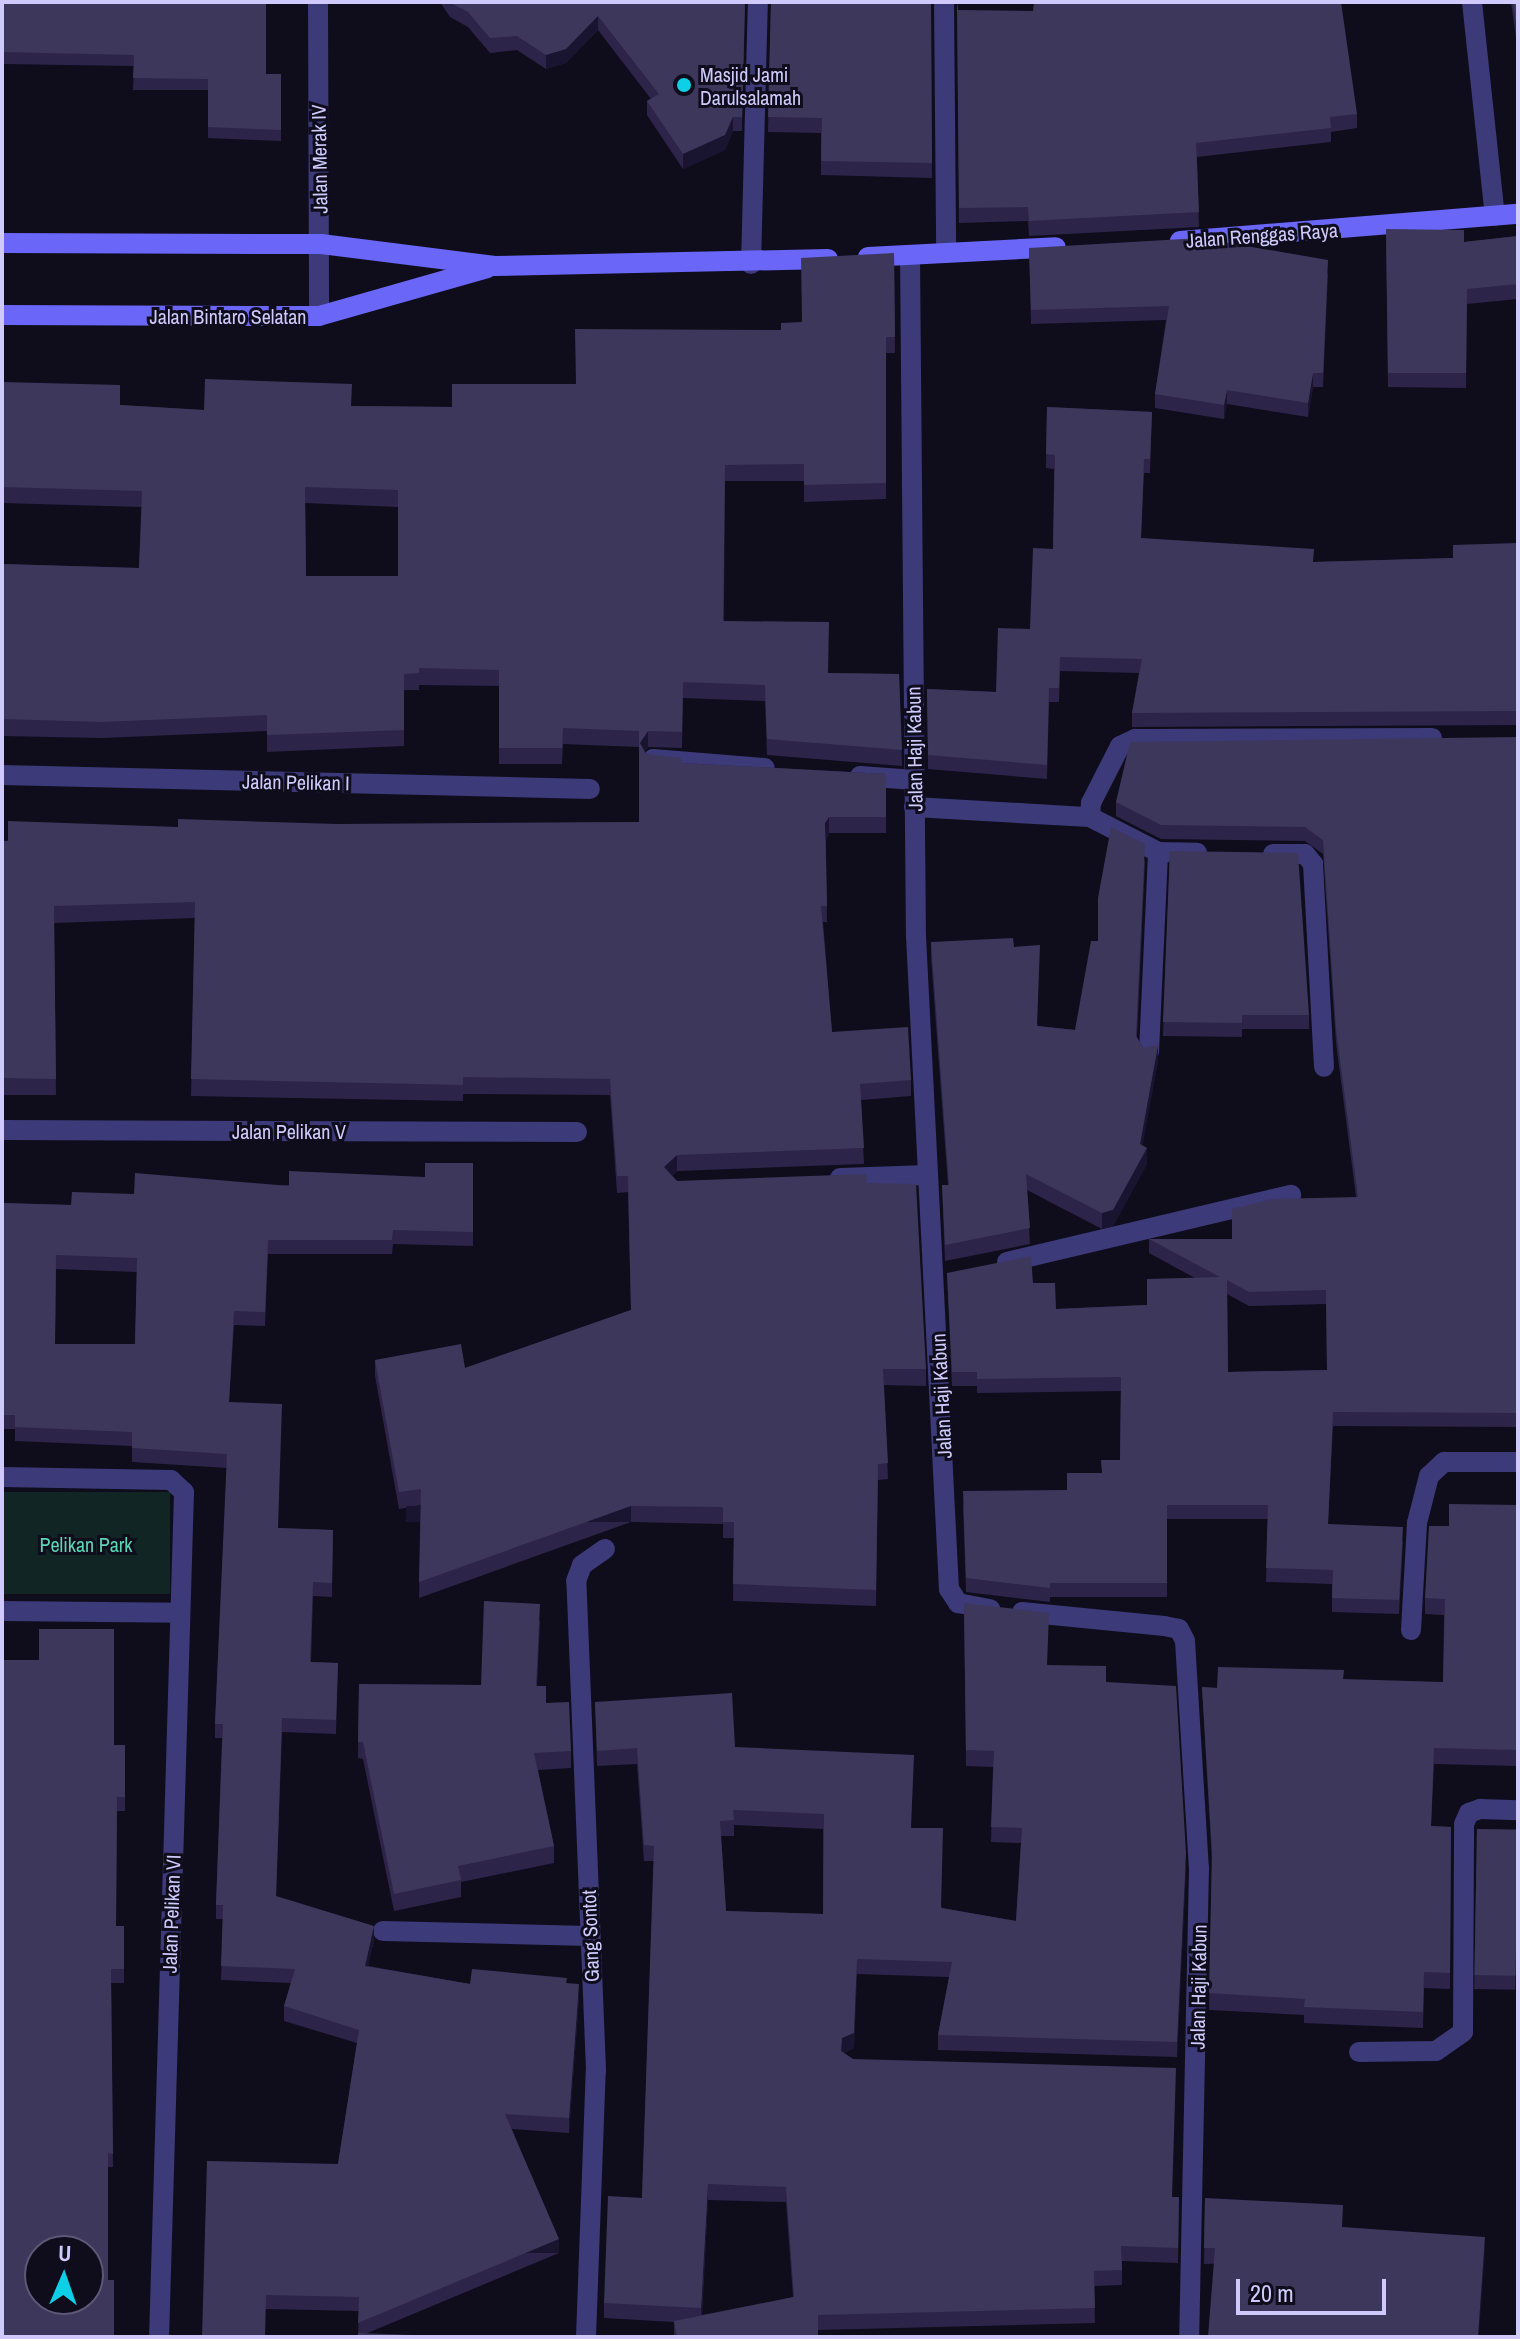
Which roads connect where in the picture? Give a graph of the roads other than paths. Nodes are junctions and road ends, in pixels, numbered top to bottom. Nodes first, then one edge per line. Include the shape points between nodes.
1 (318, 2) edge
2 (758, 2) edge
3 (944, 2) edge
4 (1472, 2) edge
5 (1518, 214) edge
6 (1495, 216) junction
7 (1165, 242) edge
8 (2, 243) edge
9 (321, 244) junction
10 (1071, 246) edge
11 (946, 253) junction
12 (910, 255) junction
13 (751, 264) junction
14 (495, 266) junction
15 (2, 315) edge
16 (319, 316) junction
17 (1454, 738) edge
18 (653, 759) edge
19 (791, 770) edge
20 (838, 774) edge
21 (2, 775) edge
22 (915, 780) junction
23 (590, 789) dead end
24 (914, 807) junction
25 (1090, 817) junction
26 (1158, 852) junction
27 (1216, 853) edge
28 (1246, 853) edge
29 (1149, 1052) edge
30 (1324, 1067) dead end
31 (2, 1130) edge
32 (577, 1132) dead end
33 (928, 1175) junction
34 (818, 1179) edge
35 (1291, 1195) edge
36 (981, 1267) edge
37 (1518, 1462) edge
38 (2, 1477) edge
39 (605, 1549) dead end
40 (2, 1611) edge
41 (180, 1613) junction
42 (1411, 1630) dead end
43 (1518, 1810) edge
44 (383, 1931) dead end
45 (589, 1936) junction
46 (1359, 2052) dead end
47 (1165, 2071) edge
48 (1196, 2071) junction
49 (159, 2337) edge
50 (586, 2337) edge
51 (1189, 2337) edge

1 - 9 street, Jalan Merak IV
2 - 13 street
3 - 11 street
4 - 6 street
5 - 6 street, Jalan Renggas Raya
6 - 7 street, Jalan Renggas Raya
8 - 9 street, Jalan Bintaro Selatan
9 - 14 street, Jalan Bintaro Selatan
9 - 16 street, Jalan Merak IV
10 - 11 street
11 - 12 street
12 - 13 street, Jalan Bintaro Selatan
12 - 22 street, Jalan Haji Kabun
13 - 14 street, Jalan Bintaro Selatan
14 - 16 street, Jalan Bintaro Selatan
15 - 16 street, Jalan Bintaro Selatan
17 - 25 street via 1128,740 1091,803
18 - 19 street
20 - 22 street
21 - 23 street, Jalan Pelikan I
22 - 24 street, Jalan Haji Kabun
24 - 25 street
24 - 33 street, Jalan Haji Kabun
25 - 26 street
26 - 27 street
26 - 29 street
28 - 30 street via 1305,854 1313,864
31 - 32 street, Jalan Pelikan V
33 - 34 street
33 - 48 street, Jalan Haji Kabun via 943,1274 949,1589 958,1603 1164,1626 1179,1629 1185,1641 1199,1868
35 - 36 street
37 - 42 street via 1444,1462 1429,1476 1420,1504
38 - 41 street, Jalan Pelikan VI via 171,1480 184,1492
39 - 45 street, Gang Sontot via 582,1565 576,1581
40 - 41 street
41 - 49 street, Jalan Pelikan VI
43 - 46 street via 1480,1809 1469,1813 1464,1824 1463,2032 1436,2051
44 - 45 street
45 - 50 street, Gang Sontot via 595,2129
47 - 48 street
48 - 51 street, Jalan Haji Kabun

